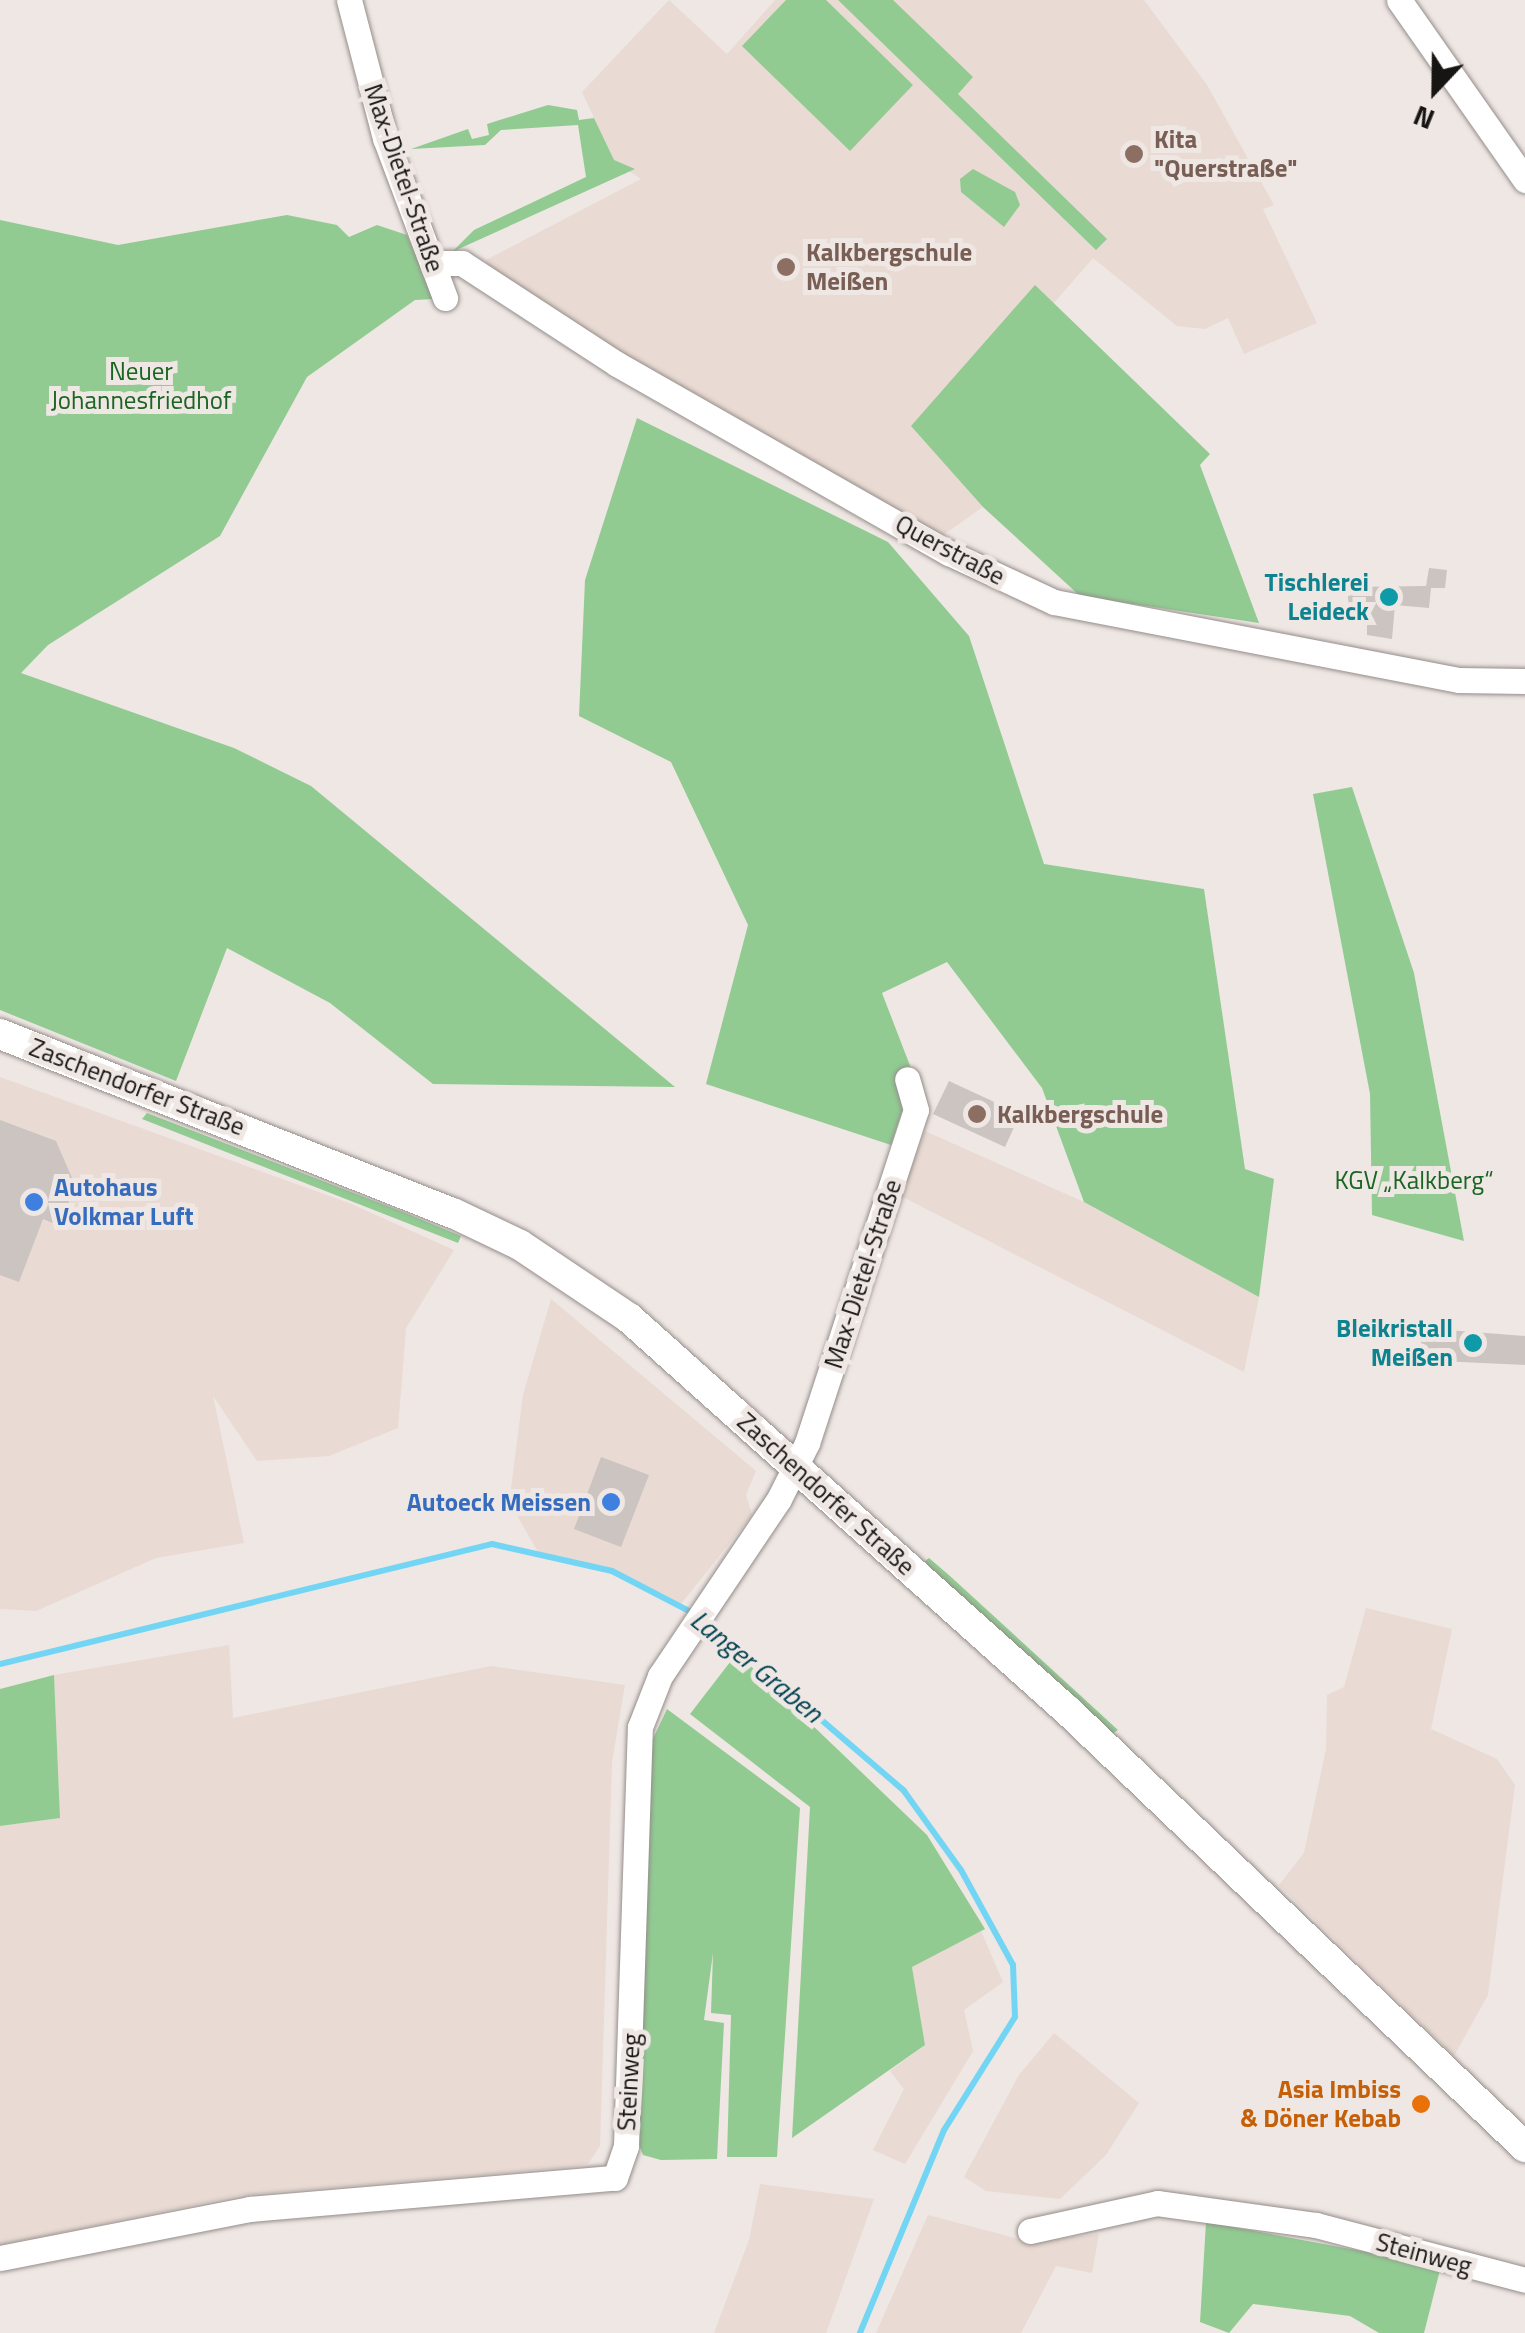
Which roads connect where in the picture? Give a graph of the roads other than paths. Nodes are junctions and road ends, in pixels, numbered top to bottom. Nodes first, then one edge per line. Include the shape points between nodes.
1 (349, 0) edge
2 (1399, 0) edge
3 (1525, 180) edge
4 (433, 263) junction
5 (445, 298) dead end
6 (1525, 681) edge
7 (0, 1034) edge
8 (907, 1079) dead end
9 (796, 1468) junction
10 (1525, 2148) edge
11 (1030, 2232) dead end
12 (0, 2258) edge
13 (1525, 2280) edge

1 - 4 street, Max-Dietel-Straße via 385,138
2 - 3 street
4 - 5 street, Max-Dietel-Straße
4 - 6 street, Querstraße via 462,263 616,364 949,552 1054,602 1459,680
7 - 9 street, Zaschendorfer Straße via 520,1245 629,1318
8 - 9 street, Max-Dietel-Straße via 916,1110
9 - 10 street, Zaschendorfer Straße via 1104,1743
9 - 12 street, Steinweg via 648,1702 636,1753 629,2088 615,2178 250,2209
11 - 13 street, Steinweg via 1157,2202 1316,2225

